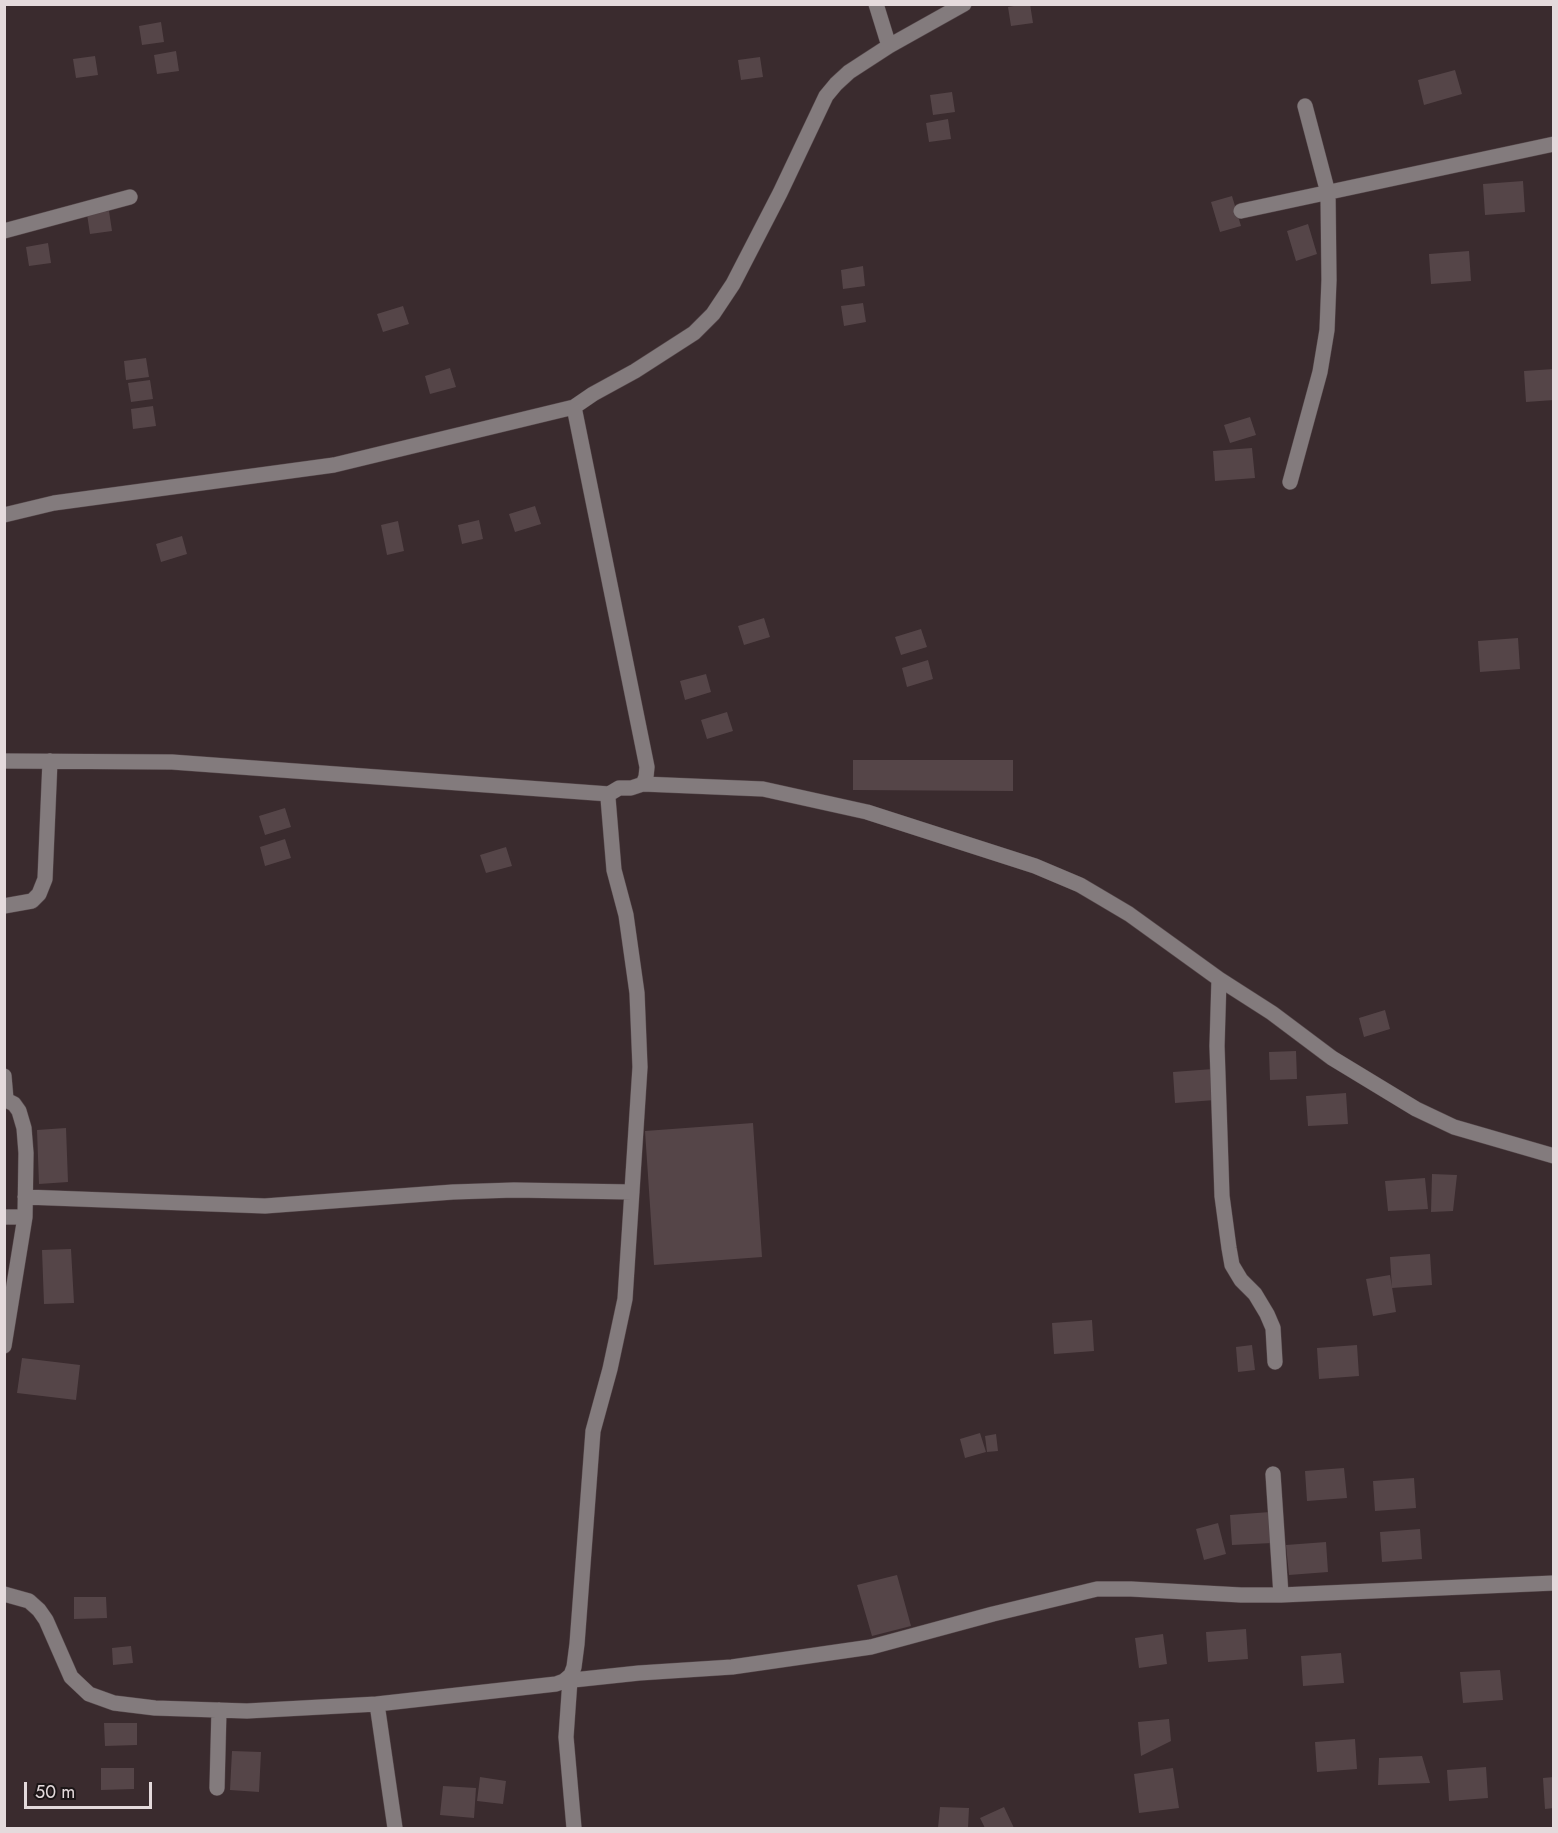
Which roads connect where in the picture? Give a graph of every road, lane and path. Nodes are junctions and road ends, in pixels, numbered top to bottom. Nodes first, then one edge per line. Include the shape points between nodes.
1 (876, 4) edge
2 (964, 4) edge
3 (889, 46) junction
4 (1305, 106) dead end
5 (1554, 144) edge
6 (1328, 193) junction
7 (130, 197) dead end
8 (1241, 211) dead end
9 (4, 231) edge
10 (574, 408) junction
11 (1290, 482) dead end
12 (4, 515) edge
13 (50, 760) junction
14 (4, 761) edge
15 (643, 784) junction
16 (609, 795) junction
17 (4, 906) edge
18 (1219, 979) junction
19 (4, 1076) edge
20 (5, 1099) edge
21 (1554, 1156) edge
22 (632, 1192) junction
23 (25, 1197) junction
24 (4, 1217) edge
25 (25, 1217) junction
26 (4, 1346) edge
27 (1275, 1362) dead end
28 (1273, 1474) dead end
29 (1554, 1583) edge
30 (4, 1594) edge
31 (1281, 1595) junction
32 (567, 1681) junction
33 (377, 1704) junction
34 (219, 1710) junction
35 (217, 1788) dead end
36 (394, 1828) edge
37 (574, 1828) edge

1 - 3 street
2 - 3 street
3 - 10 street via 849,72 826,96 733,284 713,314 694,333
4 - 6 street
5 - 6 street
6 - 8 street
6 - 11 street via 1327,330 1320,372
7 - 9 street
10 - 12 street via 333,465 54,503
10 - 15 street via 647,767
13 - 14 street
13 - 16 street via 172,762
13 - 17 street via 45,879 32,901
15 - 16 street via 619,788
15 - 18 street via 763,789 867,812 1035,866 1080,885 1129,914
16 - 22 street via 614,870 626,915 637,993 640,1067
18 - 21 street via 1332,1058 1416,1109 1454,1127
18 - 27 street via 1216,1046 1222,1196 1229,1248 1232,1265 1255,1294 1273,1328
19 - 20 street
20 - 23 street via 19,1111 24,1128
22 - 23 street via 453,1192 265,1206
22 - 32 street via 626,1299 593,1431 577,1644
23 - 25 street
24 - 25 street
25 - 26 street
28 - 31 street
29 - 31 street
30 - 34 street via 29,1601 39,1610 71,1677 89,1694 114,1703
31 - 32 street via 1097,1589 871,1647 732,1666
32 - 33 street
32 - 37 street via 566,1737
33 - 34 street
33 - 36 street
34 - 35 street

